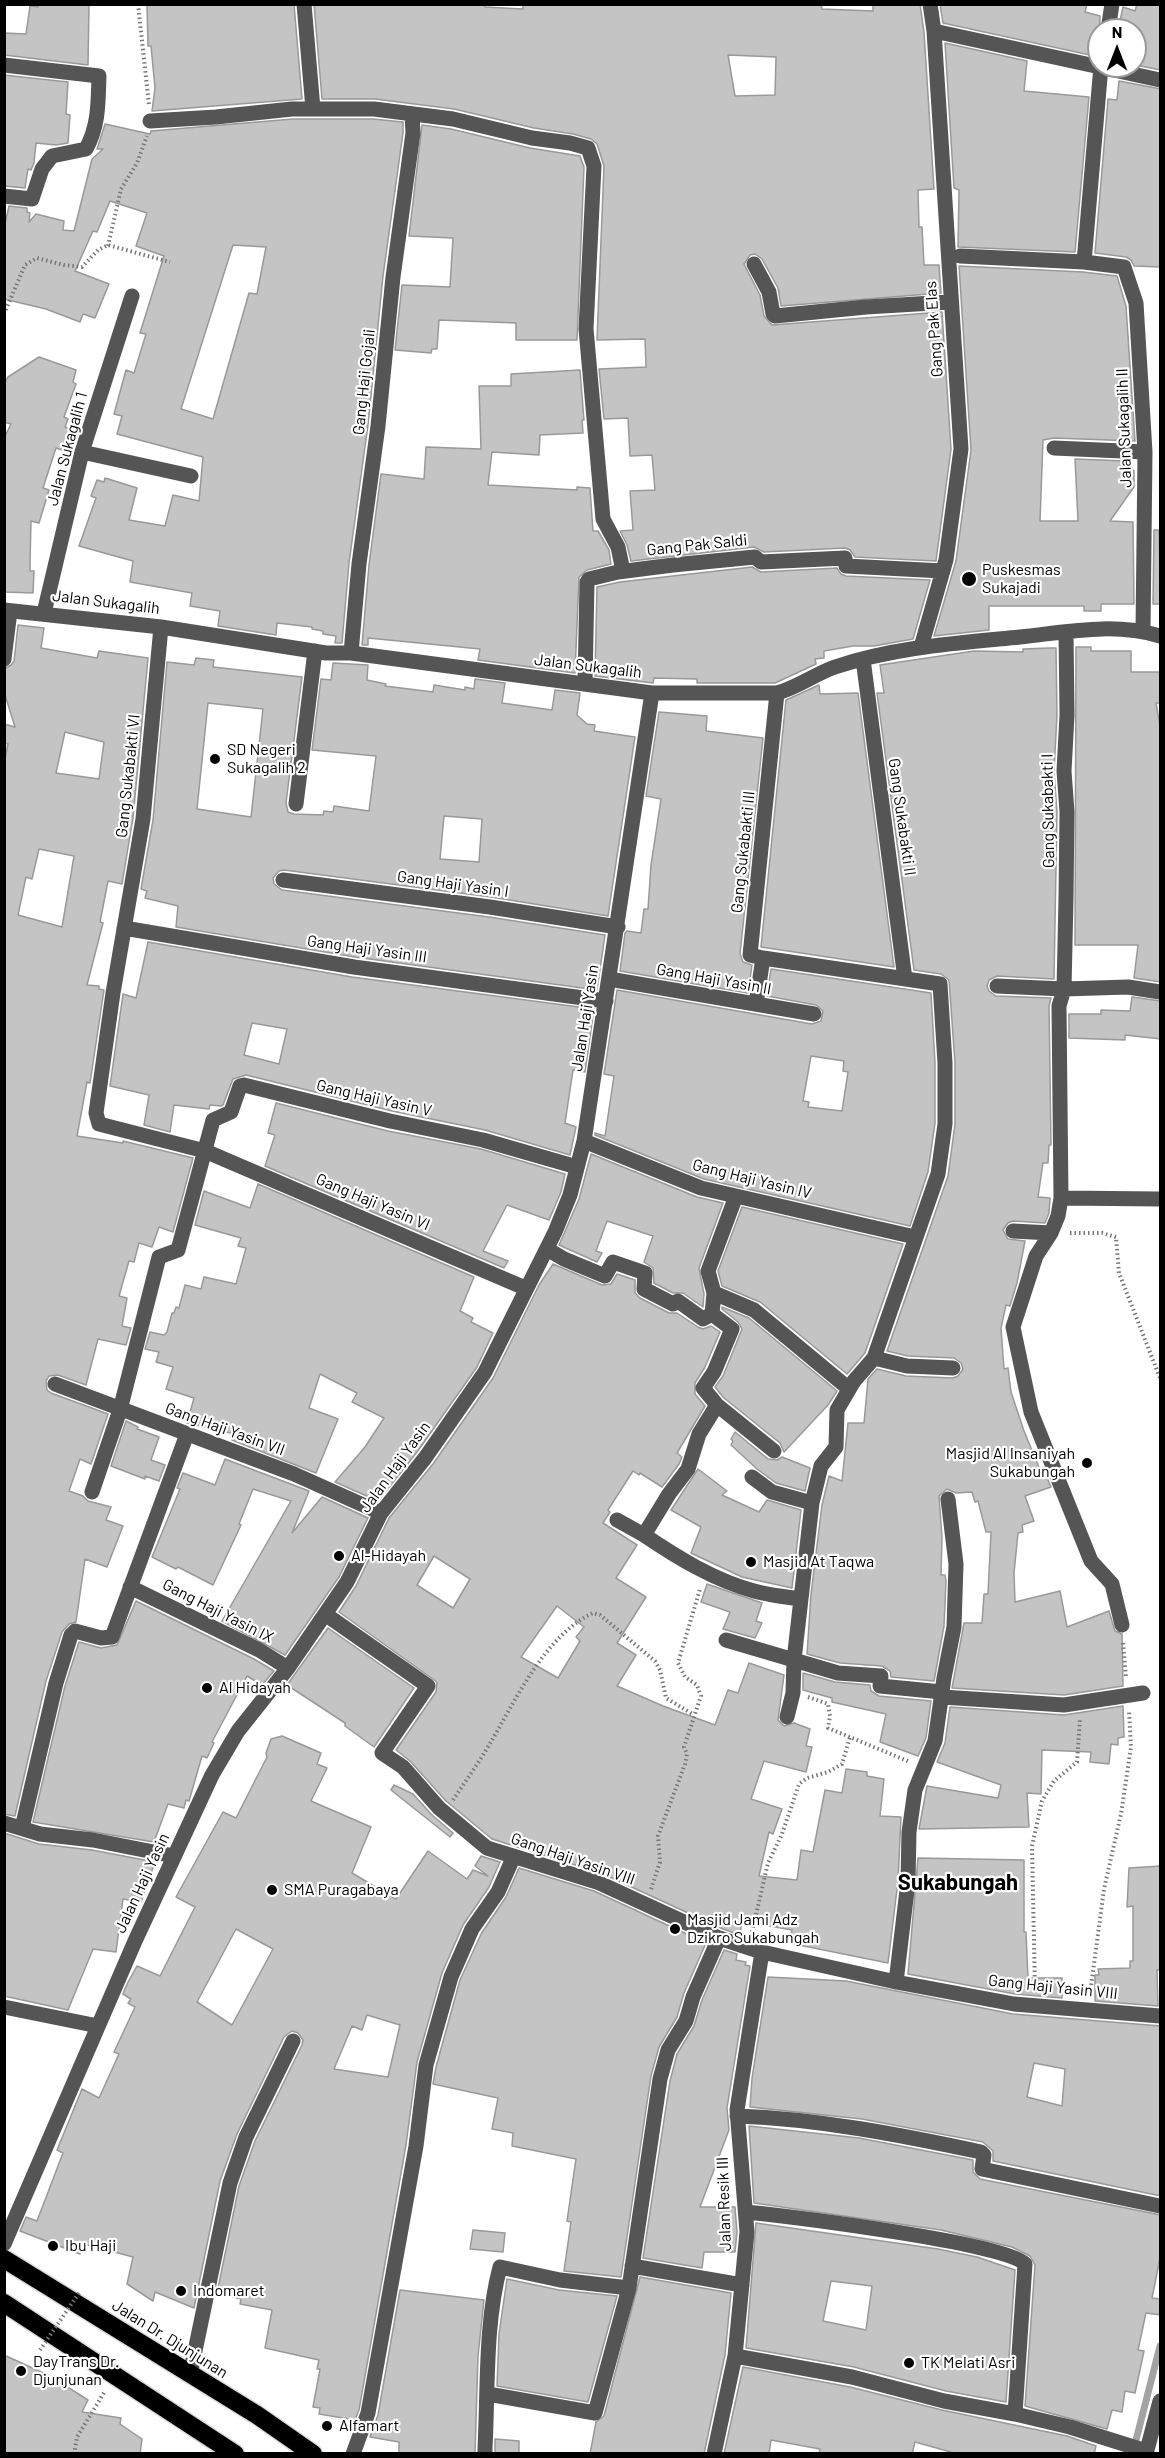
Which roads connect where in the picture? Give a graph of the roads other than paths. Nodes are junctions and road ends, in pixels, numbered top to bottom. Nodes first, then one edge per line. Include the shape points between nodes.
1 (304, 4) edge
2 (930, 4) edge
3 (934, 31) junction
4 (1087, 64) edge
5 (4, 65) edge
6 (1100, 78) edge
7 (313, 109) junction
8 (412, 114) junction
9 (150, 121) road end
10 (4, 196) edge
11 (960, 256) dead end
12 (1084, 262) junction
13 (754, 264) dead end
14 (132, 296) dead end
15 (950, 302) junction
16 (1054, 448) dead end
17 (82, 452) junction
18 (1145, 452) junction
19 (191, 477) dead end
20 (623, 571) junction
21 (943, 571) junction
22 (8, 610) edge
23 (44, 613) junction
24 (161, 627) junction
25 (1143, 631) junction
26 (1066, 632) junction
27 (1161, 636) edge
28 (921, 647) junction
29 (315, 651) junction
30 (351, 653) junction
31 (4, 658) edge
32 (863, 659) junction
33 (585, 684) junction
34 (652, 693) junction
35 (777, 693) junction
36 (296, 804) dead end
37 (283, 880) dead end
38 (618, 927) junction
39 (124, 928) junction
40 (763, 958) junction
41 (609, 979) junction
42 (906, 979) junction
43 (997, 986) dead end
44 (1064, 989) junction
45 (1161, 992) edge
46 (606, 1001) junction
47 (756, 1004) junction
48 (813, 1014) dead end
49 (584, 1141) junction
50 (205, 1151) junction
51 (577, 1167) junction
52 (736, 1196) junction
53 (1061, 1198) junction
54 (1161, 1199) edge
55 (1013, 1231) dead end
56 (1051, 1233) junction
57 (915, 1237) junction
58 (547, 1249) junction
59 (525, 1288) junction
60 (714, 1293) junction
61 (712, 1314) junction
62 (874, 1358) junction
63 (953, 1368) dead end
64 (54, 1384) dead end
65 (849, 1388) junction
66 (717, 1405) junction
67 (120, 1410) junction
68 (187, 1434) junction
69 (774, 1451) dead end
70 (752, 1477) dead end
71 (92, 1492) dead end
72 (948, 1499) dead end
73 (812, 1503) junction
74 (381, 1513) junction
75 (616, 1520) dead end
76 (644, 1535) junction
77 (130, 1587) junction
78 (801, 1599) junction
79 (325, 1614) junction
80 (1122, 1625) road end
81 (726, 1640) dead end
82 (794, 1660) junction
83 (288, 1668) junction
84 (942, 1694) junction
85 (1135, 1694) road end
86 (787, 1717) dead end
87 (4, 1823) edge
88 (22, 1828) junction
89 (174, 1857) junction
90 (514, 1857) junction
91 (719, 1938) junction
92 (755, 1950) junction
93 (897, 1982) junction
94 (4, 2007) edge
95 (1161, 2016) edge
96 (98, 2026) junction
97 (293, 2041) dead end
98 (737, 2116) junction
99 (1161, 2206) edge
100 (746, 2212) junction
101 (4, 2244) edge
102 (4, 2259) edge
103 (632, 2266) junction
104 (742, 2285) junction
105 (629, 2288) junction
106 (4, 2303) edge
107 (735, 2356) junction
108 (190, 2375) junction
109 (488, 2394) junction
110 (1161, 2401) edge
111 (1015, 2414) junction
112 (1140, 2450) edge
113 (235, 2454) edge
114 (313, 2454) edge
115 (353, 2454) edge
116 (485, 2454) edge
117 (714, 2454) edge

1 - 7 street
2 - 3 street, Gang Pak Elas
3 - 4 street
3 - 15 street, Gang Pak Elas
5 - 10 street via 99,76 98,118 86,149 52,156 42,169 32,199
6 - 12 street
7 - 8 street via 374,109
7 - 9 street
8 - 20 street via 570,143 588,148 591,153 594,166 586,329 603,519 618,546
8 - 30 street, Gang Haji Gojali via 413,133
11 - 12 street
12 - 18 street, Jalan Sukagalih II via 1124,267 1129,275 1136,303
13 - 15 street via 769,292 775,316
14 - 17 street, Jalan Sukagalih 1
15 - 21 street, Gang Pak Elas via 961,449
16 - 18 street
17 - 19 street
17 - 23 street, Jalan Sukagalih 1
18 - 25 street, Jalan Sukagalih II
20 - 21 street, Gang Pak Saldi via 755,557 761,562 845,558 846,566
20 - 33 street, Gang Pak Saldi via 587,582
21 - 28 street, Gang Pak Elas
22 - 23 street, Jalan Sukagalih
22 - 31 street
23 - 24 street, Jalan Sukagalih
24 - 29 street, Jalan Sukagalih
24 - 39 street, Gang Sukabakti VI via 143,819
25 - 26 street, Jalan Sukagalih
25 - 27 street, Jalan Sukagalih
26 - 28 street, Jalan Sukagalih
26 - 44 street, Gang Sukabakti I
28 - 32 street, Jalan Sukagalih
29 - 30 street, Jalan Sukagalih
29 - 36 street
30 - 33 street, Jalan Sukagalih
32 - 35 street, Jalan Sukagalih via 832,668
32 - 42 street, Gang Sukabakti II
33 - 34 street, Jalan Sukagalih
34 - 35 street, Jalan Sukagalih
34 - 38 street, Jalan Haji Yasin
35 - 40 street, Gang Sukabakti III via 750,956
37 - 38 street, Gang Haji Yasin I
38 - 41 street, Jalan Haji Yasin
39 - 46 street, Gang Haji Yasin III via 354,967
39 - 50 street, Gang Sukabakti VI via 99,1124
40 - 42 street
40 - 47 street
41 - 46 street, Jalan Haji Yasin
41 - 47 street, Gang Haji Yasin II
42 - 57 street via 940,984 945,1063 945,1124 938,1174
43 - 44 street
44 - 45 street via 1128,987
44 - 53 street, Gang Sukabakti I via 1059,1006
46 - 49 street, Jalan Haji Yasin
47 - 48 street, Gang Haji Yasin II
49 - 51 street, Jalan Haji Yasin
49 - 52 street, Gang Haji Yasin IV via 701,1188
50 - 51 street, Gang Haji Yasin V via 213,1120 231,1112 237,1090 244,1085 483,1140
50 - 59 street, Gang Haji Yasin VI
50 - 67 street via 178,1250 159,1257
51 - 58 street, Jalan Haji Yasin via 570,1195
52 - 57 street, Gang Haji Yasin IV
52 - 60 street via 708,1271
53 - 54 street
53 - 56 street, Gang Sukabakti I
55 - 56 street
56 - 80 street, Gang Sukabakti I via 1036,1256 1013,1327 1031,1412 1090,1561 1112,1584
57 - 62 street
58 - 59 street, Jalan Haji Yasin
58 - 61 street via 605,1276 613,1262 645,1273 644,1289 673,1304 678,1301 703,1319
59 - 74 street, Jalan Haji Yasin via 484,1372 425,1458
60 - 61 street
60 - 65 street via 754,1310
61 - 66 street via 732,1329 703,1388
62 - 63 street via 907,1366
62 - 65 street
64 - 67 street, Gang Haji Yasin VII
65 - 73 street via 837,1410 835,1451 821,1466
66 - 69 street
66 - 76 street via 699,1434 688,1469
67 - 68 street, Gang Haji Yasin VII
67 - 71 street
68 - 74 street, Gang Haji Yasin VII via 294,1474
68 - 77 street
70 - 73 street via 772,1492
72 - 84 street via 956,1564 954,1627
73 - 78 street
74 - 79 street, Jalan Haji Yasin via 347,1582
75 - 76 street
76 - 78 street via 684,1562 753,1591
77 - 83 street, Gang Haji Yasin IX
77 - 88 street via 112,1637 101,1638 75,1630 71,1635
78 - 82 street
79 - 83 street, Jalan Haji Yasin
79 - 90 street, Gang Haji Yasin VIII via 428,1686 382,1753 403,1767 445,1813 487,1848
81 - 82 street
82 - 84 street via 838,1673 881,1676 879,1686
82 - 86 street via 793,1693
83 - 89 street, Jalan Haji Yasin via 238,1731 212,1775
84 - 85 street via 1064,1705
84 - 93 street via 935,1741 915,1790
87 - 88 street
88 - 89 street
89 - 96 street, Jalan Haji Yasin
90 - 91 street, Gang Haji Yasin VIII via 597,1882
90 - 115 street via 498,1892 472,1929 451,1977 426,2066 416,2146 368,2414
91 - 92 street, Gang Haji Yasin VIII
91 - 103 street via 660,2079
92 - 93 street, Gang Haji Yasin VIII
92 - 98 street, Jalan Resik III
93 - 95 street, Gang Haji Yasin VIII via 1014,2004
94 - 96 street
96 - 101 street, Jalan Haji Yasin
97 - 108 street via 246,2137 230,2183
98 - 99 street via 778,2117 882,2132 981,2152 982,2169
98 - 100 street, Jalan Resik III
100 - 104 street, Jalan Resik III
100 - 111 street via 913,2235 1021,2259 1024,2264
102 - 108 highway, Jalan Dr. Djunjunan
103 - 104 street
103 - 105 street
104 - 107 street, Jalan Resik III
105 - 109 street via 595,2413
105 - 109 street via 560,2280 500,2267
106 - 113 highway
107 - 111 street via 852,2377 944,2401
107 - 117 street, Jalan Resik III
108 - 114 highway, Jalan Dr. Djunjunan
109 - 116 street
110 - 112 street
111 - 112 street

